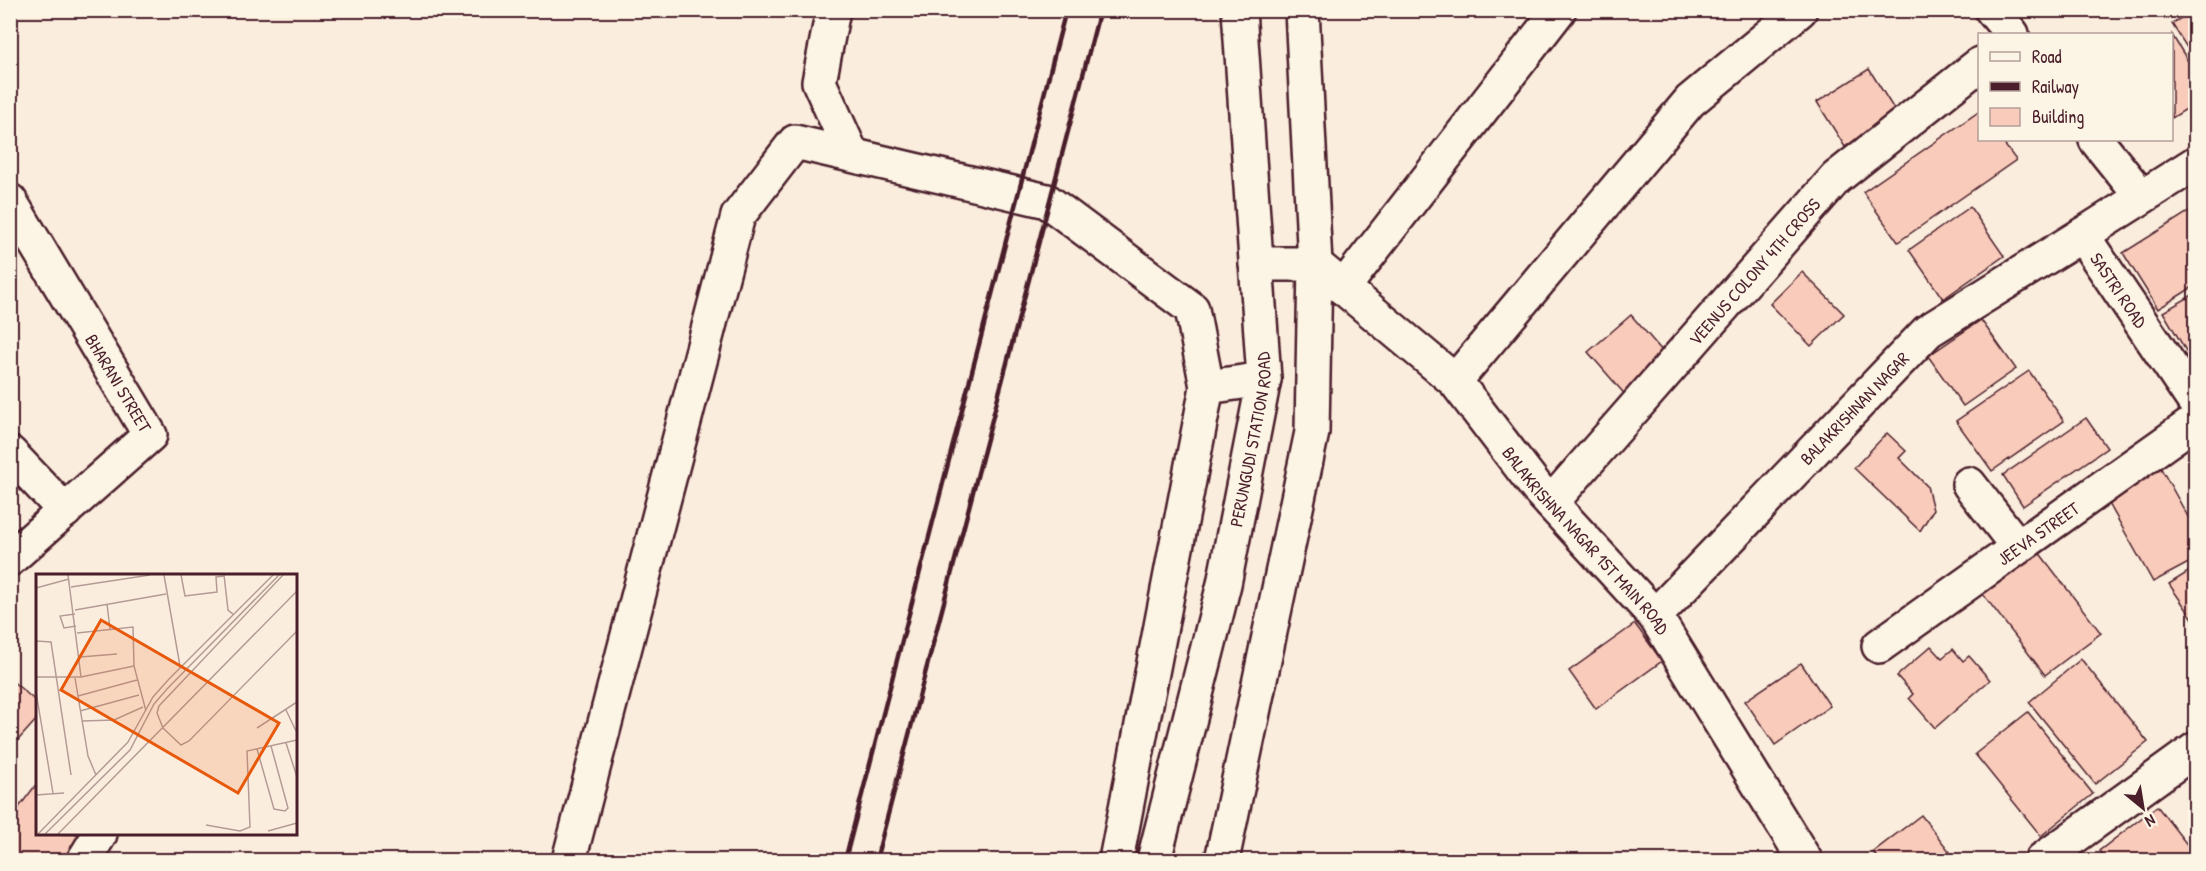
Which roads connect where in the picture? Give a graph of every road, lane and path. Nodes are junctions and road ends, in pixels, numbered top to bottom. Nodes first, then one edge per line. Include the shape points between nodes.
1 (833, 10) edge
2 (1239, 10) edge
3 (1302, 10) edge
4 (1559, 10) edge
5 (1800, 10) edge
6 (1992, 10) edge
7 (2011, 33) edge
8 (1978, 66) edge
9 (2097, 141) edge
10 (852, 155) junction
11 (2196, 163) edge
12 (2141, 196) junction
13 (10, 201) edge
14 (2082, 235) junction
15 (1256, 264) junction
16 (1315, 264) junction
17 (1344, 288) junction
18 (1264, 379) junction
19 (1455, 381) junction
20 (1207, 387) junction
21 (2196, 404) edge
22 (2196, 421) edge
23 (10, 453) edge
24 (1969, 484) dead end
25 (1551, 503) junction
26 (65, 511) junction
27 (2018, 547) junction
28 (10, 559) edge
29 (1656, 616) junction
30 (1880, 646) dead end
31 (2196, 749) edge
32 (99, 835) edge
33 (2083, 849) edge
34 (84, 861) edge
35 (569, 861) edge
36 (1116, 861) edge
37 (1154, 861) edge
38 (1222, 861) edge
39 (1805, 861) edge
40 (2043, 861) edge

1 - 10 street via 819,82
2 - 15 street, PERUNGUDI STATION ROAD
3 - 16 street
4 - 17 street
5 - 19 street via 1690,101
6 - 7 street
8 - 25 street, VEENUS COLONY 4TH CROSS via 1836,178
9 - 12 street
10 - 20 street via 1047,201 1192,309
10 - 35 street via 795,142 738,216
11 - 12 street, SASTRI ROAD
12 - 14 street, SASTRI ROAD
13 - 26 street, BHARANI STREET via 150,435
14 - 21 street, SASTRI ROAD
14 - 29 street, BALAKRISHNAN NAGAR via 1928,331
15 - 16 street
15 - 18 street, PERUNGUDI STATION ROAD
16 - 17 street, BALAKRISHNA NAGAR 1ST MAIN ROAD
16 - 38 street via 1312,432
17 - 19 street, BALAKRISHNA NAGAR 1ST MAIN ROAD
18 - 20 street
18 - 37 street, PERUNGUDI STATION ROAD via 1224,584
19 - 25 street, BALAKRISHNA NAGAR 1ST MAIN ROAD
20 - 36 street
22 - 27 street, JEEVA STREET
23 - 26 street
24 - 27 street
25 - 29 street, BALAKRISHNA NAGAR 1ST MAIN ROAD
26 - 28 street, BHARANI STREET
27 - 30 street, JEEVA STREET
29 - 39 street, BALAKRISHNA NAGAR 1ST MAIN ROAD
31 - 33 street
32 - 34 street
33 - 40 street

